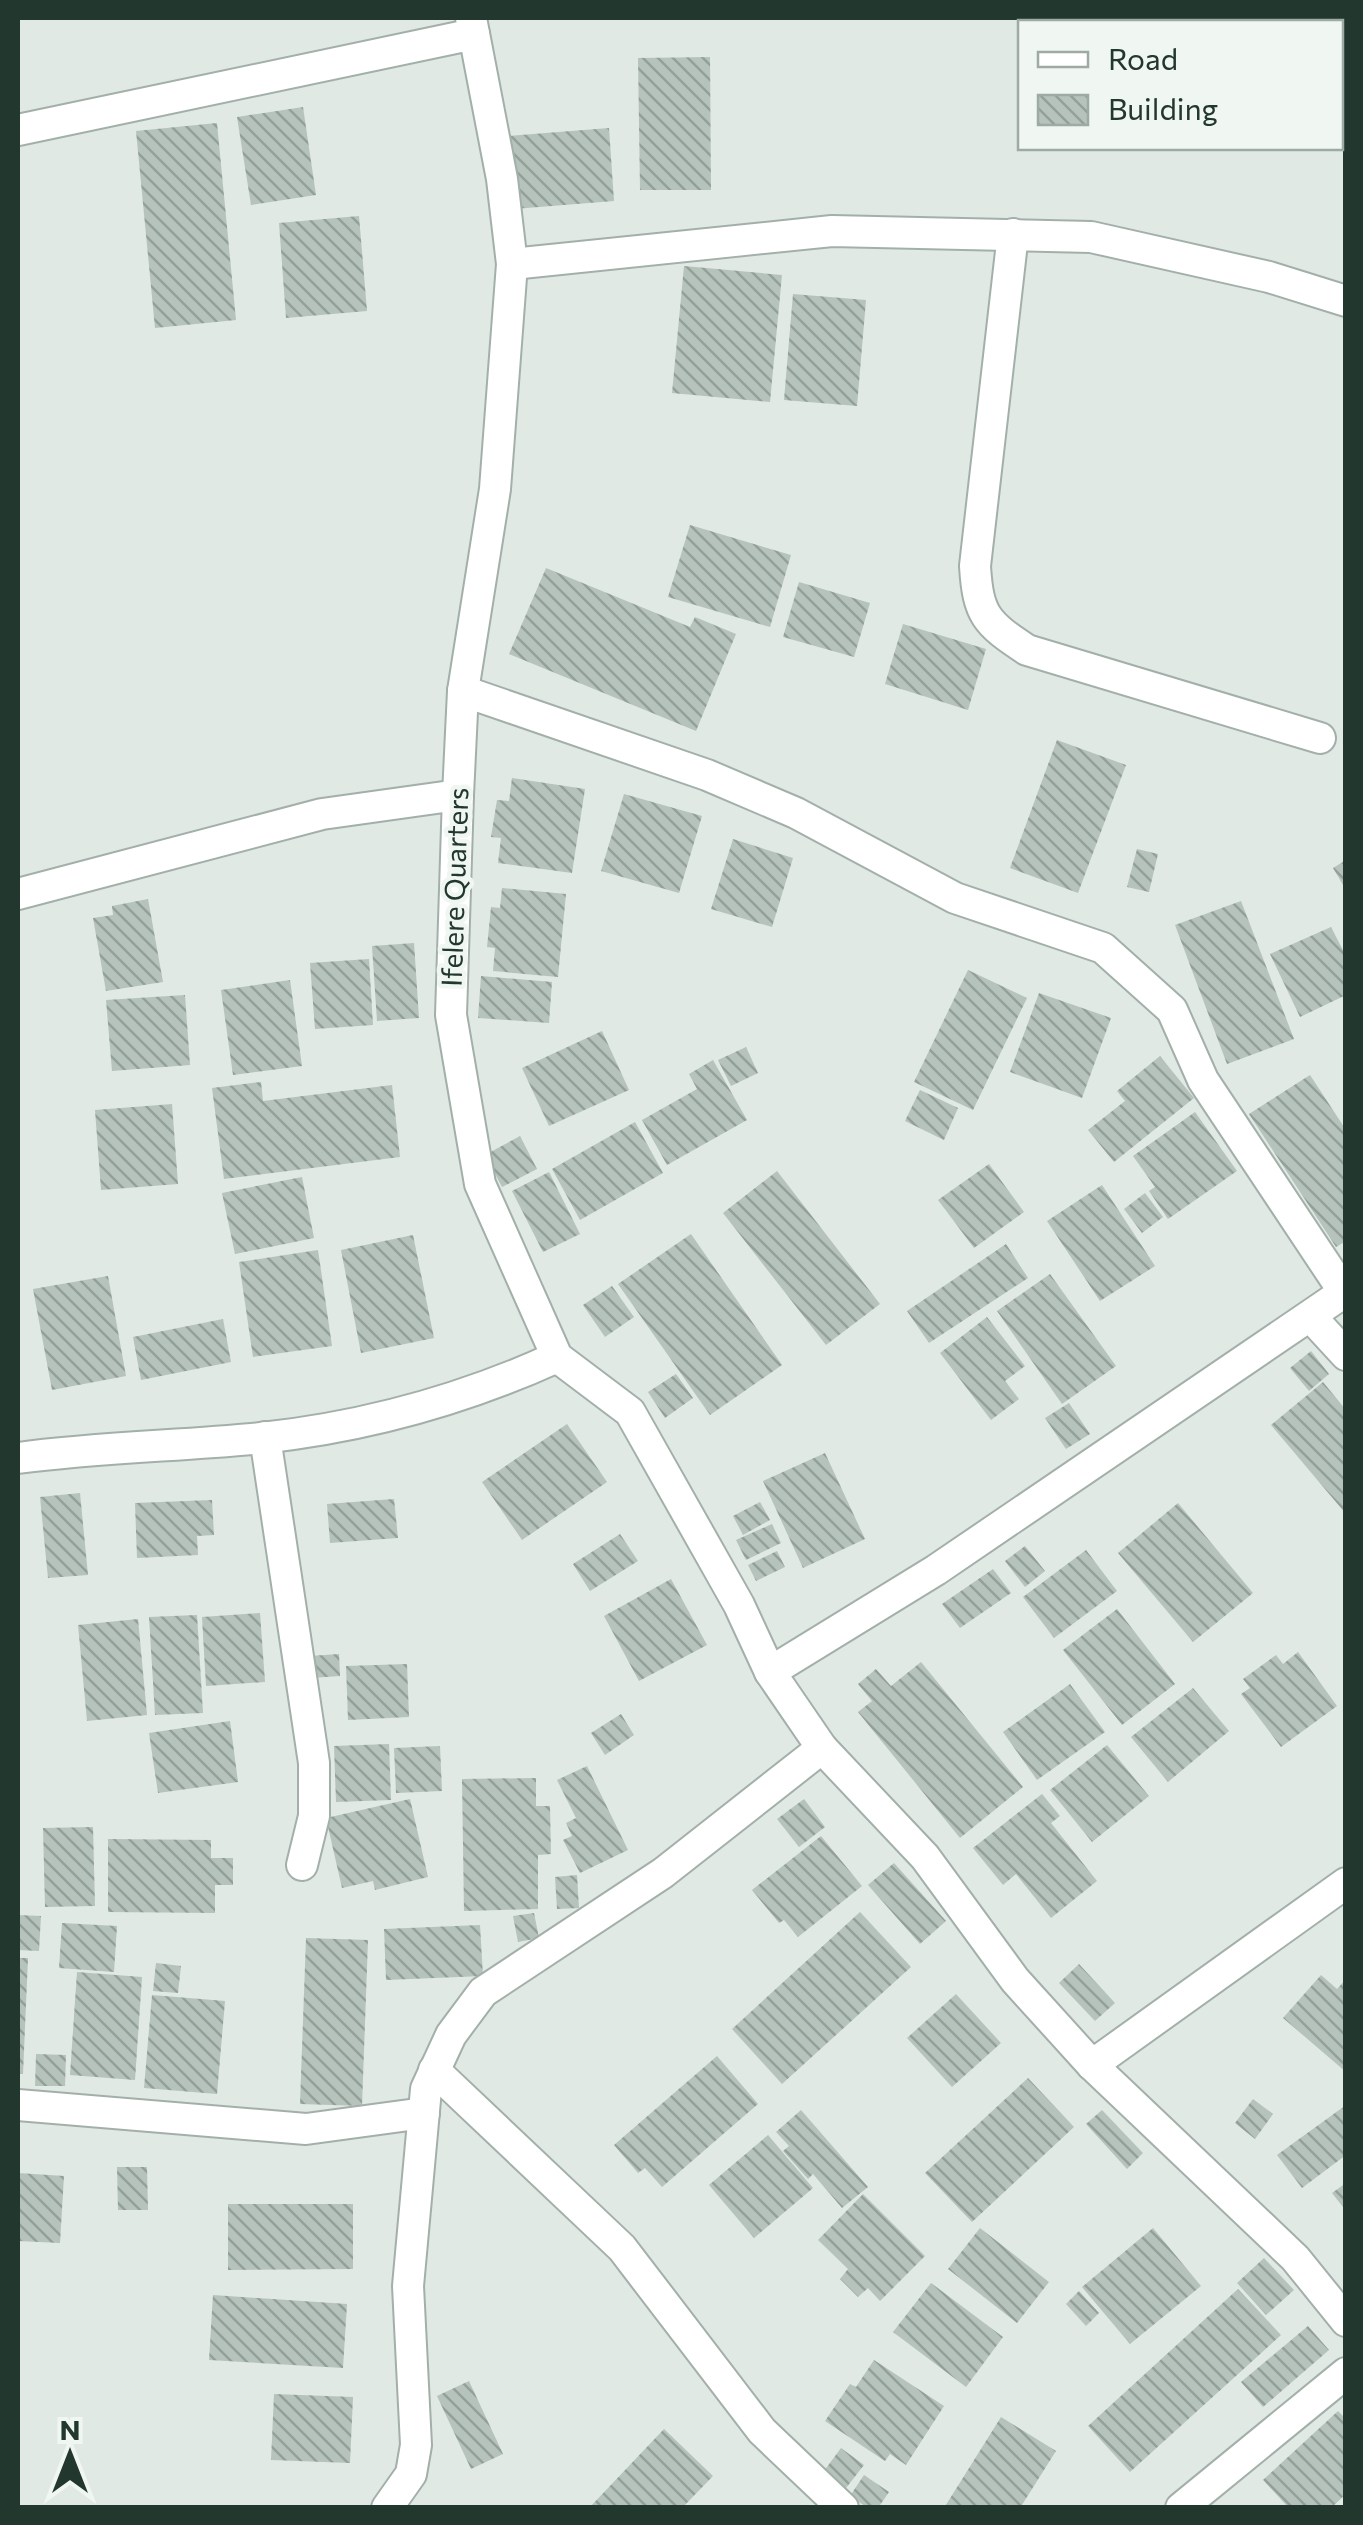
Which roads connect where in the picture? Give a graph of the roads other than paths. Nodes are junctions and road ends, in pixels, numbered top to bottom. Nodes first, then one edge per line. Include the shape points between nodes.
1 (472, 26) edge
2 (18, 130) edge
3 (1013, 234) junction
4 (512, 264) junction
5 (1346, 301) edge
6 (464, 691) junction
7 (1320, 738) dead end
8 (458, 794) junction
9 (18, 894) edge
10 (1345, 1292) edge
11 (1311, 1317) junction
12 (1346, 1355) edge
13 (557, 1357) junction
14 (264, 1438) junction
15 (18, 1458) edge
16 (770, 1672) junction
17 (822, 1748) junction
18 (302, 1865) dead end
19 (1346, 1884) edge
20 (1092, 2065) junction
21 (434, 2070) junction
22 (18, 2105) edge
23 (424, 2113) junction
24 (1346, 2322) edge
25 (1346, 2373) edge
26 (387, 2508) edge
27 (843, 2508) edge
28 (1180, 2508) edge

1 - 2 street
1 - 4 street, Ifelere Quarters
3 - 4 street via 832,231
3 - 5 street via 1091,237
3 - 7 street via 975,566 977,599 990,625 1026,650
4 - 6 street, Ifelere Quarters via 495,489
6 - 8 street, Ifelere Quarters
6 - 10 street via 707,775 796,813 955,898 1104,948 1172,1010 1203,1080
8 - 9 street via 305,818
8 - 13 street, Ifelere Quarters via 451,1015 465,1114 480,1184
10 - 11 street
11 - 12 street
11 - 16 street via 936,1570
13 - 14 street via 486,1389
13 - 16 street via 630,1412
14 - 15 street
14 - 18 street via 314,1763 314,1816
16 - 17 street
17 - 20 street via 925,1857 1015,1980
17 - 21 street via 664,1873 482,1992
19 - 20 street
20 - 24 street via 1295,2258
21 - 23 street
21 - 27 street via 622,2248 762,2431
22 - 23 street via 306,2129
23 - 26 street via 408,2286 416,2444 411,2474
25 - 28 street

